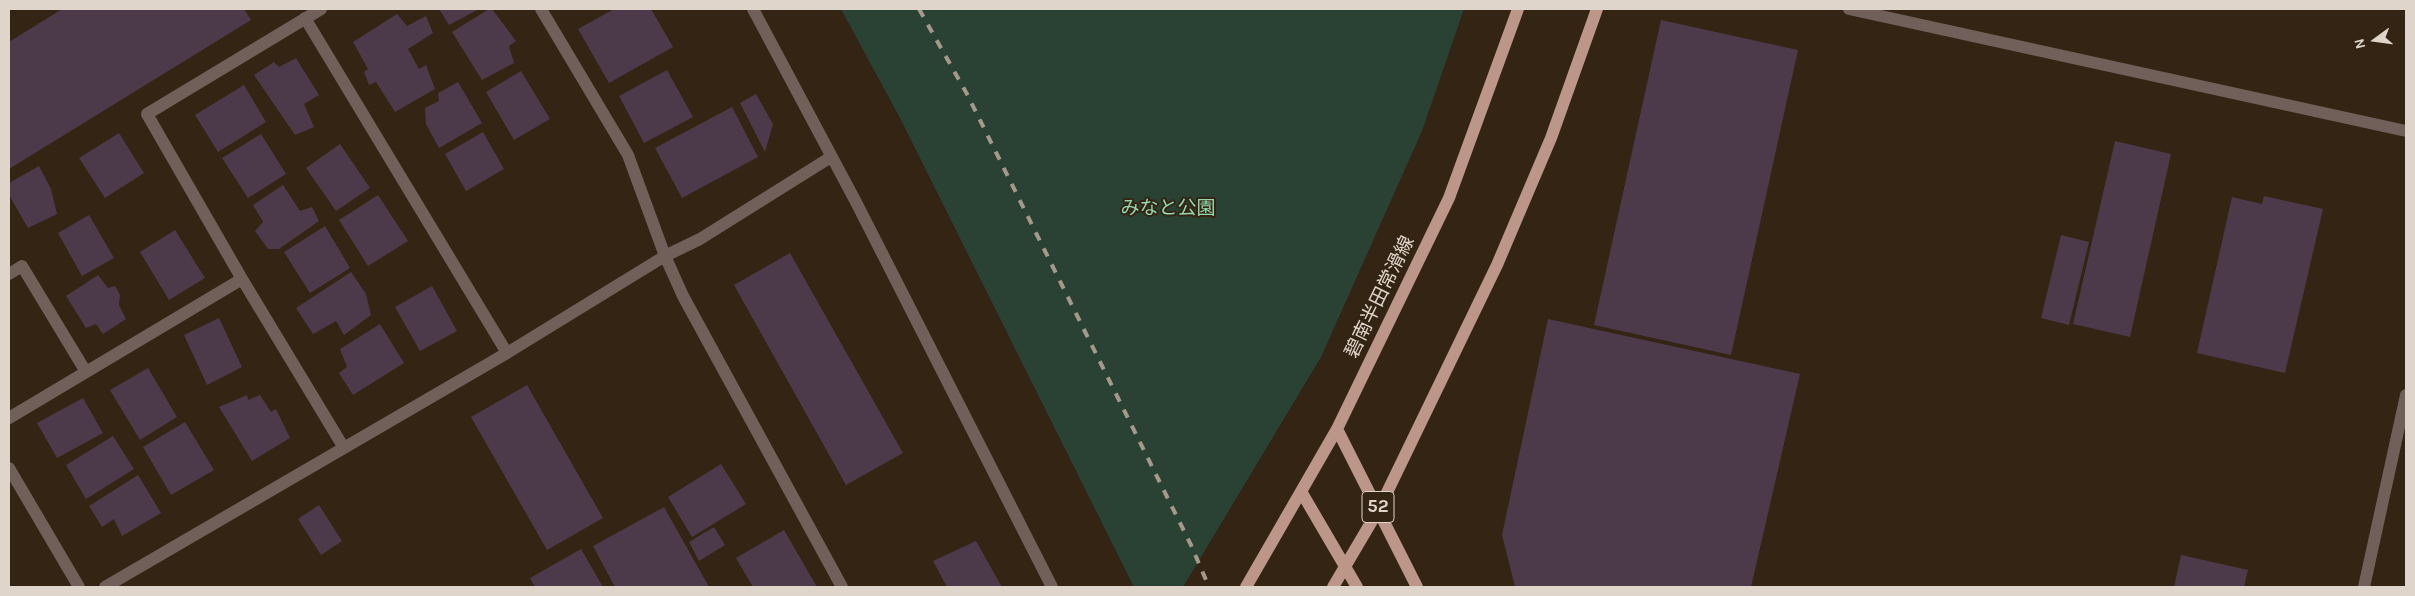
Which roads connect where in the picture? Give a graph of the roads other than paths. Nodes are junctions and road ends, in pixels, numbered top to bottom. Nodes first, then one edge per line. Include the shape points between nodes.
1 (321, 9) edge
2 (541, 9) edge
3 (753, 9) edge
4 (1518, 9) edge
5 (1597, 9) edge
6 (1849, 9) edge
7 (305, 18) junction
8 (2406, 131) edge
9 (831, 157) junction
10 (665, 256) junction
11 (9, 274) edge
12 (242, 279) junction
13 (507, 353) junction
14 (86, 372) junction
15 (2406, 395) edge
16 (9, 418) edge
17 (1337, 429) junction
18 (344, 448) junction
19 (9, 468) edge
20 (1302, 493) junction
21 (1379, 509) junction
22 (1346, 568) junction
23 (79, 587) edge
24 (104, 587) edge
25 (842, 587) edge
26 (1052, 587) edge
27 (1246, 587) edge
28 (1333, 587) edge
29 (1357, 587) edge
30 (1417, 587) edge
31 (2364, 587) edge

1 - 7 street
2 - 10 street via 628,155
3 - 9 street
4 - 17 main road, 碧南半田常滑線 via 1449,198
5 - 21 main road via 1551,138 1496,265
6 - 8 street
7 - 12 street via 147,114
7 - 13 street
9 - 10 street via 700,239
9 - 26 street
10 - 13 street
10 - 25 street via 683,296
11 - 14 street via 22,266
12 - 14 street
12 - 18 street
13 - 18 street
14 - 16 street
15 - 31 street
17 - 20 main road, 碧南半田常滑線
17 - 21 main road, 52
18 - 24 street
19 - 23 street
20 - 22 main road
20 - 27 main road, 碧南半田常滑線
21 - 22 main road
21 - 30 main road, 52
22 - 28 main road
22 - 29 main road

